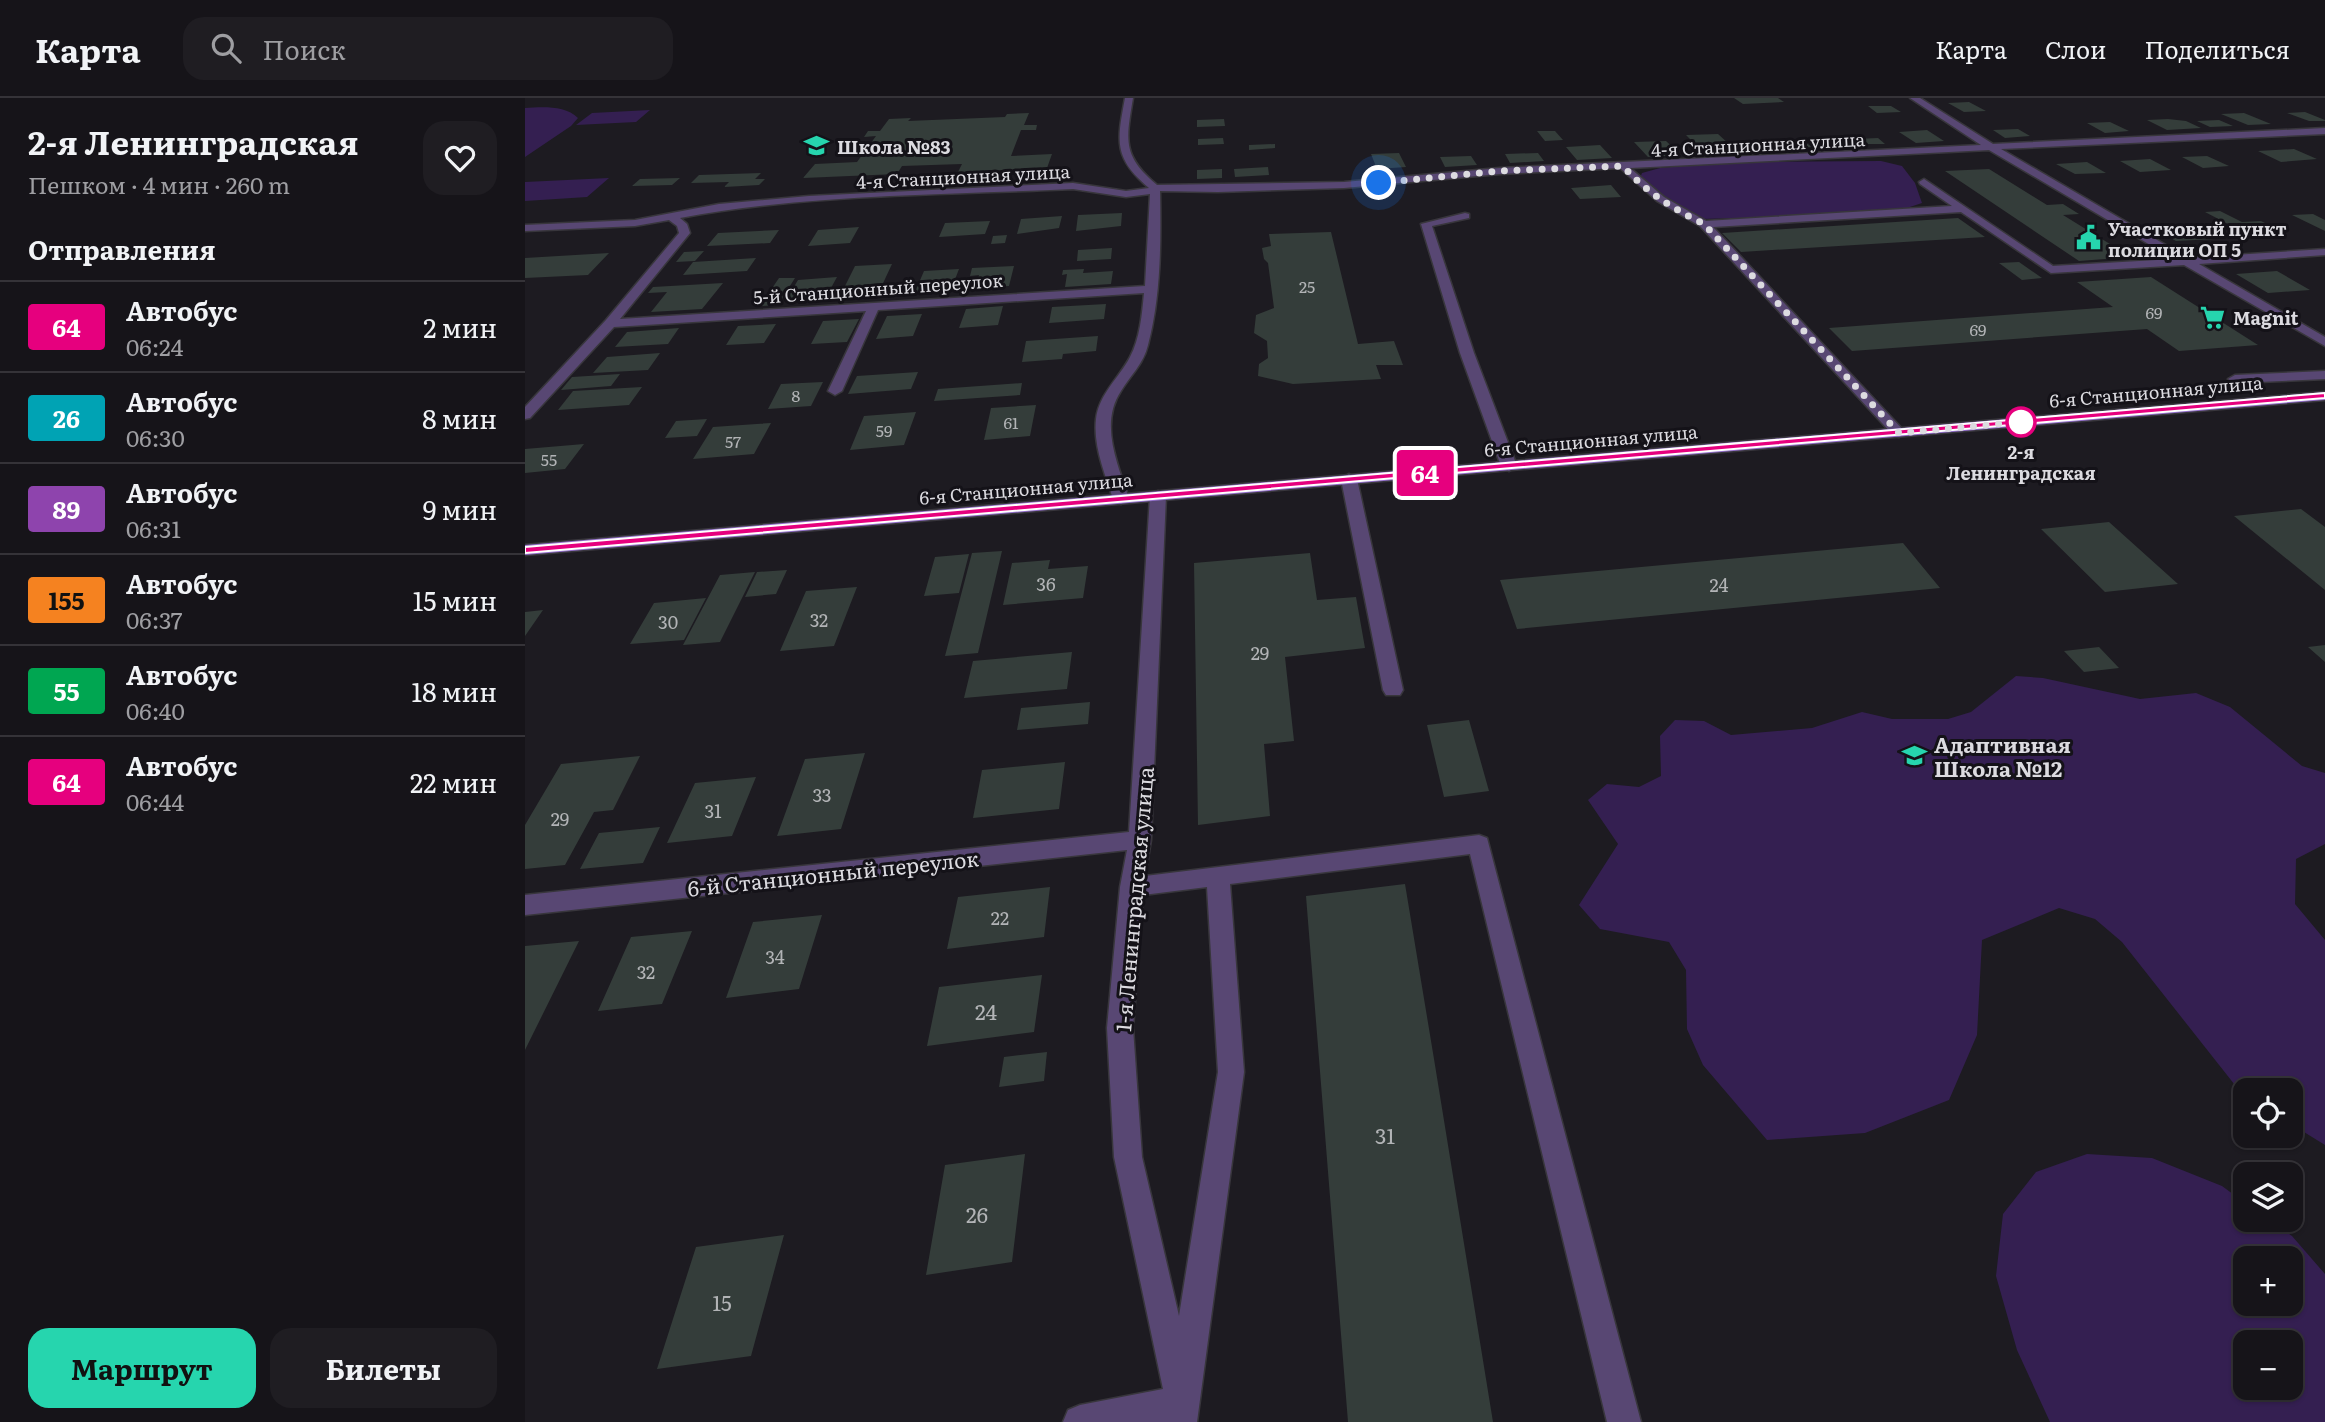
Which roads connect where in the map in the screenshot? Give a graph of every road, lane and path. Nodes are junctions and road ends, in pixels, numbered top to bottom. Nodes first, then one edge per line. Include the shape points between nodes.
1 (1129, 98) edge
2 (1914, 98) edge
3 (2325, 131) edge
4 (1992, 148) junction
5 (1623, 166) junction
6 (1924, 183) dead end
7 (1155, 188) junction
8 (1962, 209) junction
9 (1465, 216) dead end
10 (672, 218) junction
11 (1704, 224) junction
12 (525, 228) edge
13 (2325, 252) edge
14 (2187, 261) junction
15 (1149, 289) junction
16 (874, 306) junction
17 (610, 323) junction
18 (2325, 342) edge
19 (2325, 375) edge
20 (2235, 379) dead end
21 (835, 391) dead end
22 (2325, 396) edge
23 (525, 415) edge
24 (1899, 433) junction
25 (1509, 466) junction
26 (1349, 480) junction
27 (1158, 496) junction
28 (1121, 499) junction
29 (525, 550) edge
30 (1393, 690) dead end
31 (1140, 840) junction
32 (1218, 876) junction
33 (1132, 887) junction
34 (525, 905) edge
35 (1181, 1412) edge
36 (1080, 1422) edge
37 (1624, 1422) edge

1 - 7 street via 1123,149 1133,168
2 - 4 street
3 - 4 street, 4-я Станционная улица
4 - 5 street, 4-я Станционная улица
4 - 14 street
5 - 7 street, 4-я Станционная улица via 1344,185
5 - 11 street via 1663,203
6 - 8 street
7 - 10 street, 4-я Станционная улица via 1126,194 1073,186 757,202
7 - 15 street
8 - 11 street
8 - 14 street via 2051,270
9 - 25 street via 1426,224
10 - 12 street, 4-я Станционная улица
10 - 17 street via 682,224 685,233
11 - 24 street
13 - 14 street
14 - 18 street
15 - 16 street, 5-й Станционный переулок
15 - 28 street via 1142,346 1109,398 1103,416
16 - 17 street, 5-й Станционный переулок
16 - 21 street
17 - 23 street
19 - 20 street
22 - 24 main road, 6-я Станционная улица
24 - 25 main road, 6-я Станционная улица
25 - 26 main road, 6-я Станционная улица
26 - 27 main road, 6-я Станционная улица
26 - 30 street
27 - 28 main road, 6-я Станционная улица
27 - 31 street, 1-я Ленинградская улица
28 - 29 main road, 6-я Станционная улица
31 - 33 street, 1-я Ленинградская улица
31 - 34 street, 6-й Станционный переулок
32 - 33 street
32 - 35 street via 1231,1072
32 - 37 street via 1479,844
33 - 35 street, 1-я Ленинградская улица via 1120,1028 1128,1157
35 - 36 street

